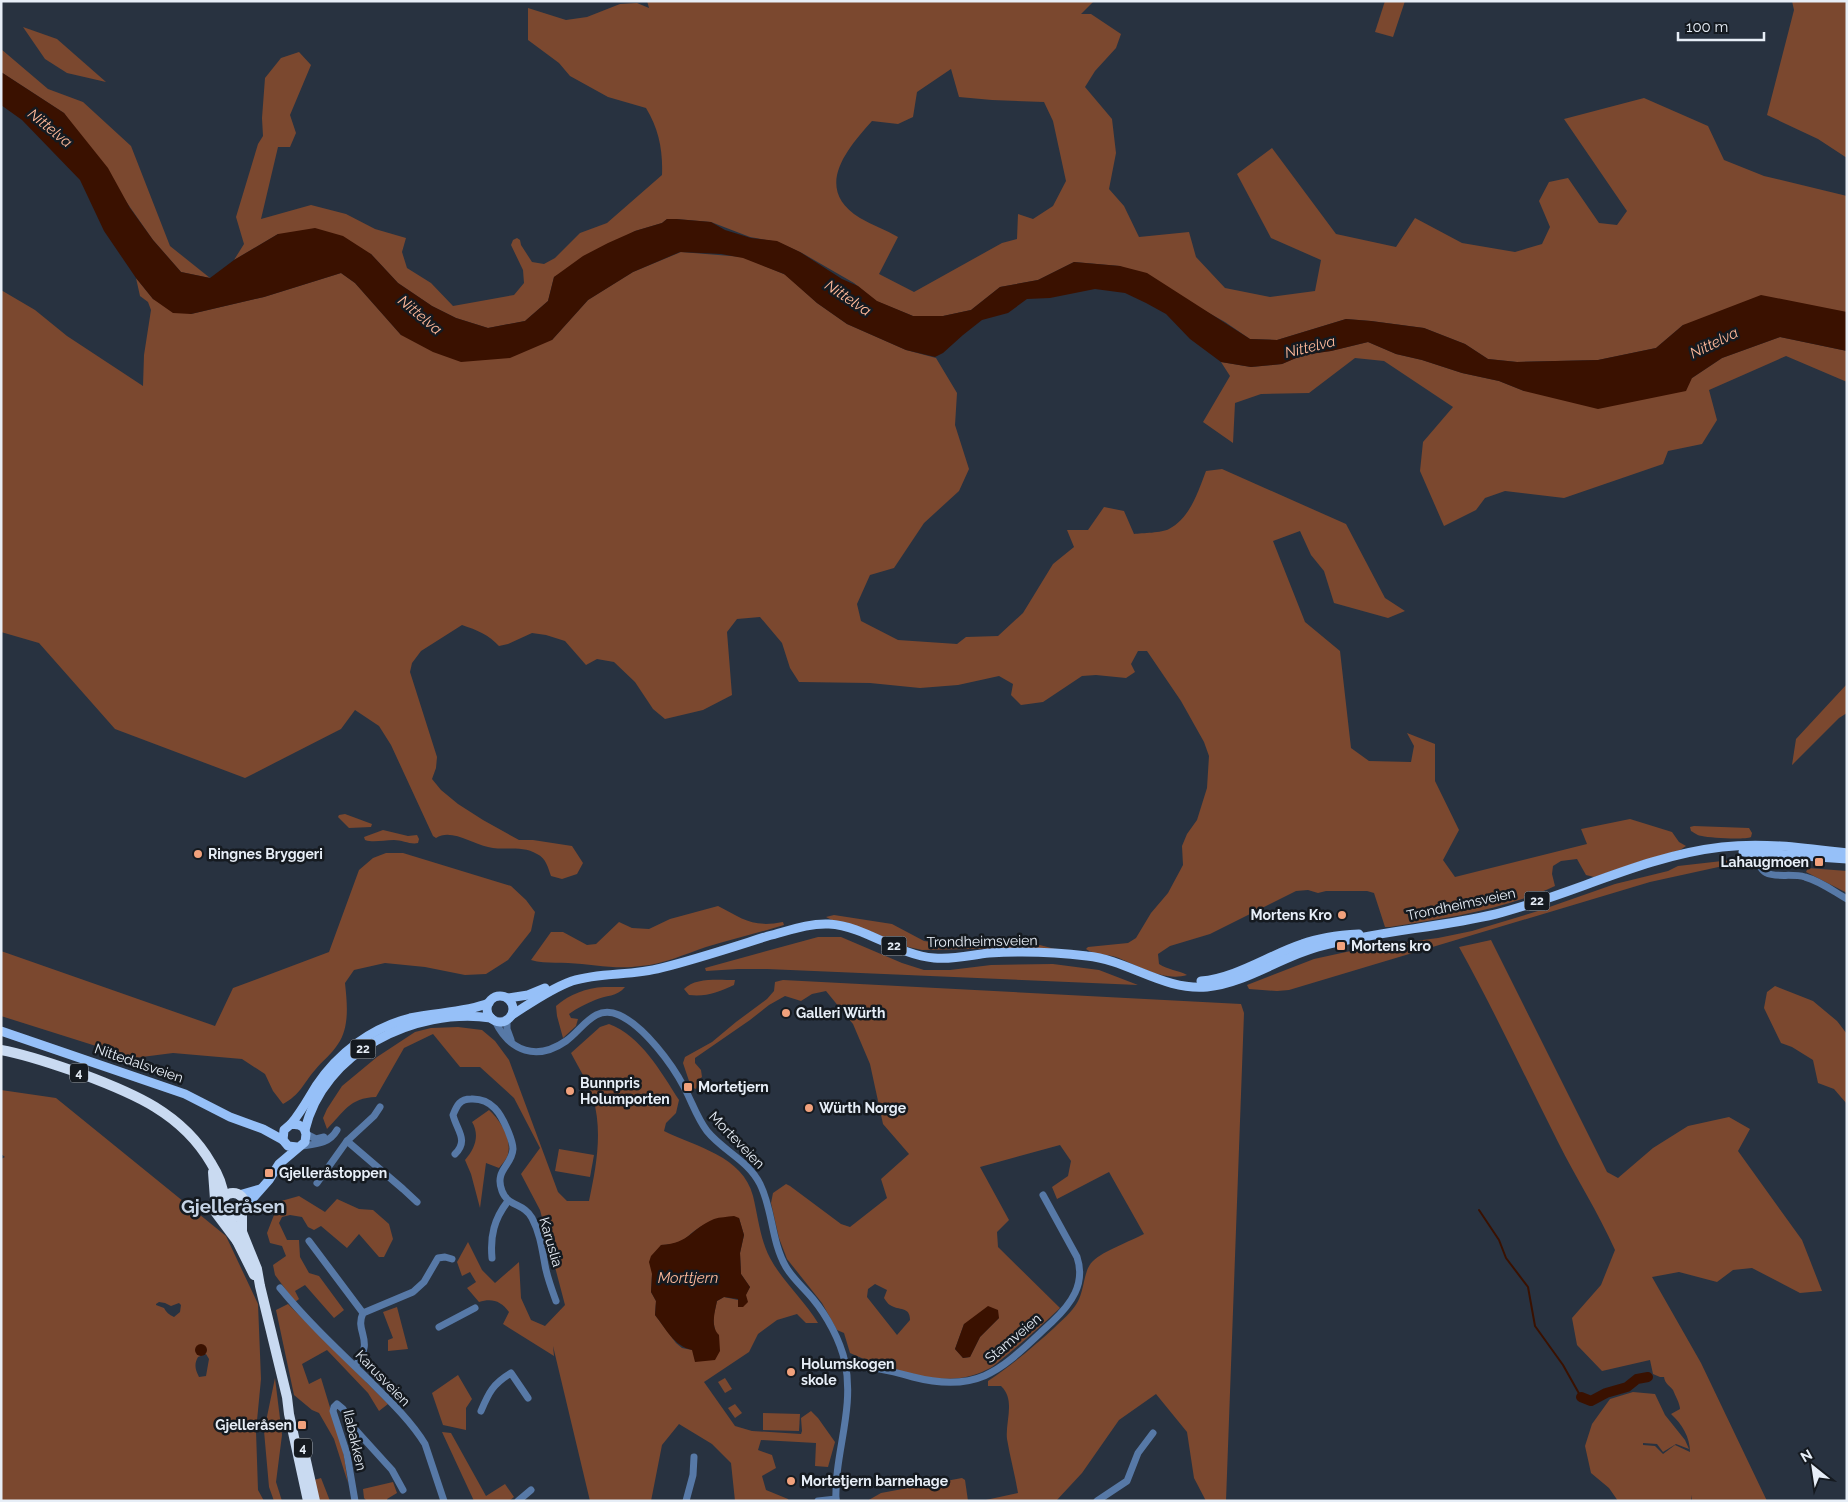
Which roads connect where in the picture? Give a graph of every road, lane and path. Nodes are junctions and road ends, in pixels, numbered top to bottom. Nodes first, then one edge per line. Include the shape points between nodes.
1 (1763, 850) junction
2 (1847, 853) edge
3 (1847, 859) edge
4 (1847, 899) edge
5 (617, 973) junction
6 (508, 998) junction
7 (489, 1003) junction
8 (509, 1018) junction
9 (493, 1019) junction
10 (1, 1031) edge
11 (512, 1043) junction
12 (1, 1050) edge
13 (380, 1107) dead end
14 (288, 1126) junction
15 (263, 1129) junction
16 (306, 1132) junction
17 (284, 1140) junction
18 (346, 1141) junction
19 (299, 1147) junction
20 (455, 1154) dead end
21 (211, 1162) junction
22 (280, 1163) junction
23 (318, 1183) dead end
24 (261, 1189) junction
25 (237, 1194) junction
26 (1042, 1195) dead end
27 (224, 1198) junction
28 (417, 1202) dead end
29 (508, 1202) junction
30 (244, 1210) junction
31 (228, 1216) junction
32 (237, 1241) junction
33 (309, 1241) dead end
34 (492, 1258) dead end
35 (452, 1259) dead end
36 (260, 1286) junction
37 (280, 1288) dead end
38 (556, 1302) dead end
39 (475, 1308) dead end
40 (363, 1313) junction
41 (439, 1327) dead end
42 (355, 1366) junction
43 (846, 1368) junction
44 (288, 1397) junction
45 (528, 1398) dead end
46 (481, 1412) dead end
47 (1153, 1433) dead end
48 (694, 1456) dead end
49 (403, 1490) dead end
50 (531, 1490) dead end
51 (836, 1500) edge
52 (308, 1501) edge
53 (316, 1501) edge
54 (355, 1501) edge
55 (444, 1501) edge
56 (518, 1501) edge
57 (686, 1501) edge
58 (818, 1501) edge
59 (1097, 1501) edge

1 - 2 main road, Trondheimsveien / 22
1 - 3 main road, Trondheimsveien / 22
1 - 4 street via 1759,865 1767,873 1802,876
1 - 5 main road, Trondheimsveien / 22 via 1692,852 1646,863 1494,914 1310,949 1219,984 1193,987 1084,956 998,953 931,958 908,952 849,927 823,924 789,930 659,969
5 - 6 main road, Trondheimsveien / 22 via 582,973 528,995
5 - 8 main road, Trondheimsveien / 22 via 569,982
6 - 7 main road, 22 via 497,996
6 - 8 main road via 513,1006
7 - 9 main road via 488,1012
7 - 14 main road, 22 via 407,1019 370,1034 330,1067
8 - 9 main road, 22 via 501,1022
8 - 11 street via 507,1029
9 - 11 street, Morteveien via 503,1036
9 - 16 main road, 22 via 467,1016 420,1022 374,1042 351,1059 330,1081 312,1109
10 - 15 main road, Nittedalsveien via 185,1094
11 - 43 street, Morteveien via 528,1052 549,1049 567,1040 592,1017 604,1012 619,1015 635,1026 672,1068 708,1132 754,1174 764,1195 780,1256 824,1314 839,1343
12 - 21 highway, 4 via 66,1068 143,1099 179,1124
13 - 18 street
14 - 15 main road, Nittedalsveien
14 - 16 main road via 299,1125
14 - 17 main road, 22 via 283,1133
15 - 17 main road, Nittedalsveien
16 - 19 main road, 22 via 306,1139
16 - 19 street via 318,1139 338,1130 325,1142
17 - 19 main road via 288,1146
17 - 22 main road, 22
18 - 23 street
18 - 28 street
19 - 22 main road, 22
20 - 29 street via 463,1140 453,1115 459,1103 473,1099 493,1106 502,1116 512,1142 512,1153 500,1178
21 - 25 highway, 4
21 - 27 highway, 4 via 221,1181
21 - 32 highway, 4 via 216,1213
22 - 24 main road, 22
24 - 25 main road
24 - 30 main road, 22
25 - 27 highway
25 - 30 highway, 4 via 243,1198
26 - 43 street, Stamveien via 1077,1257 1080,1278 1070,1303 1005,1365 979,1379 953,1383 934,1382 871,1367
27 - 31 highway, 4 via 222,1210
29 - 34 street via 491,1235
29 - 38 street, Karuslia via 521,1206 531,1216 539,1234
30 - 31 highway via 235,1217
30 - 36 highway, 4 via 242,1232 257,1269
31 - 32 highway, 4
32 - 36 highway, 4
33 - 40 street
35 - 40 street via 438,1258 424,1282 413,1292
36 - 44 highway, 4
37 - 42 street, Karusveien via 309,1323
39 - 41 street
40 - 42 street via 361,1324 365,1347
42 - 55 street, Karusveien via 396,1407 420,1437
43 - 51 street, Morteveien via 848,1411 836,1472
44 - 52 highway, 4
44 - 53 highway, 4 via 295,1412
45 - 46 street via 511,1373 490,1390
47 - 59 street via 1138,1453 1127,1481
48 - 57 street
49 - 54 street, Ilabakken via 392,1470 337,1404 333,1411 347,1454
50 - 56 street
51 - 58 street

